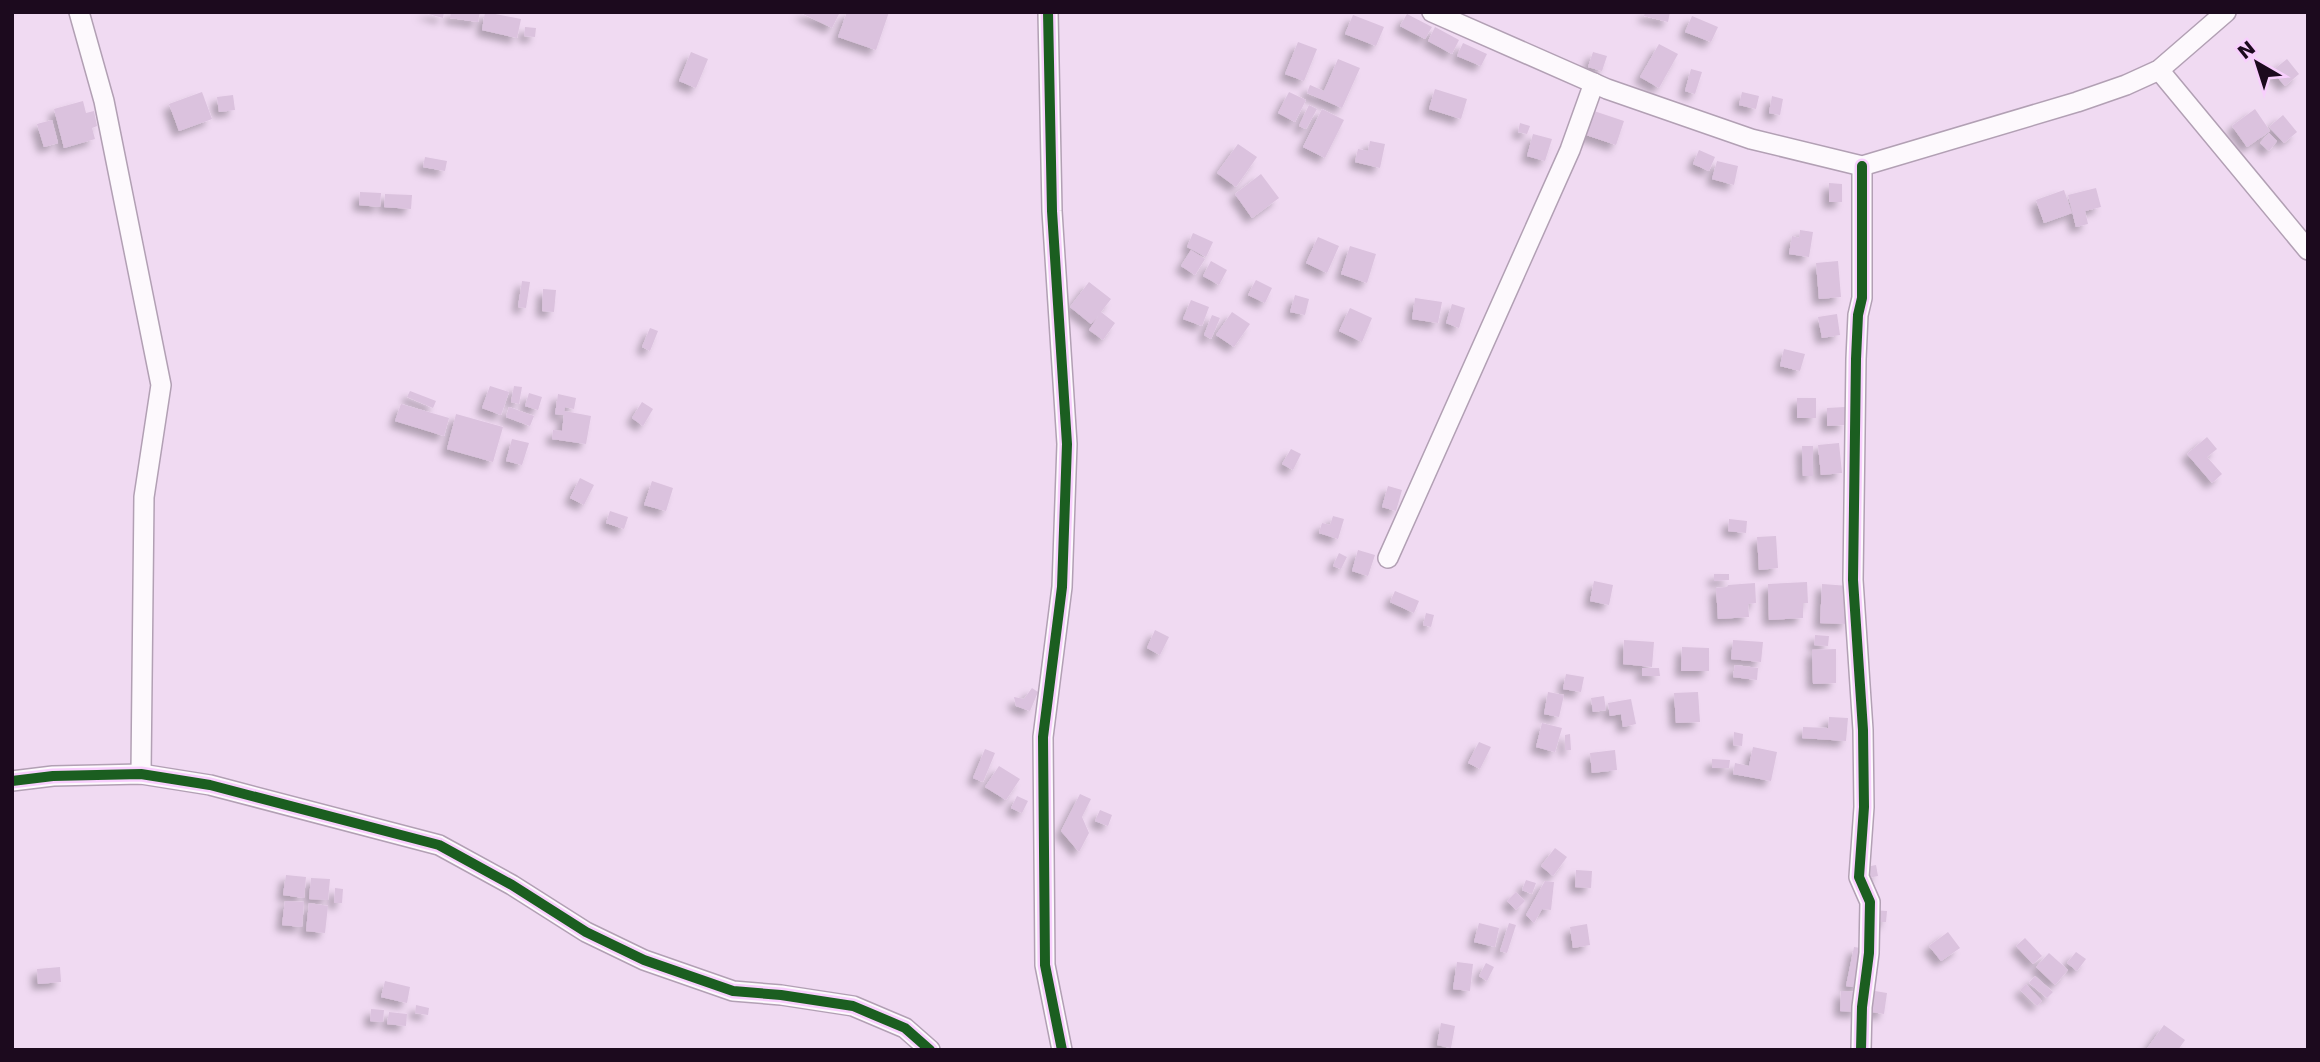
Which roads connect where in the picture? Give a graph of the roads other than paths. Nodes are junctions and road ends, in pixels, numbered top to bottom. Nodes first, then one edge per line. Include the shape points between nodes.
1 (79, 12) edge
2 (1048, 12) edge
3 (1432, 12) edge
4 (2226, 12) edge
5 (2159, 70) junction
6 (1594, 83) junction
7 (1862, 166) junction
8 (2308, 250) edge
9 (1388, 558) dead end
10 (141, 774) junction
11 (12, 781) edge
12 (930, 1050) edge
13 (1062, 1050) edge
14 (1861, 1050) edge

1 - 10 street via 104,101 160,385 144,497
2 - 13 street via 1052,211 1068,444 1062,587 1043,737 1045,965
3 - 6 street
4 - 5 street
5 - 7 street via 2077,102
5 - 8 street
6 - 7 street via 1751,139
6 - 9 street via 1570,150
7 - 14 street via 1853,580 1863,730 1859,877 1870,902
10 - 11 street
10 - 12 street via 210,785 439,845 586,932 644,960 733,991 853,1006 905,1028

